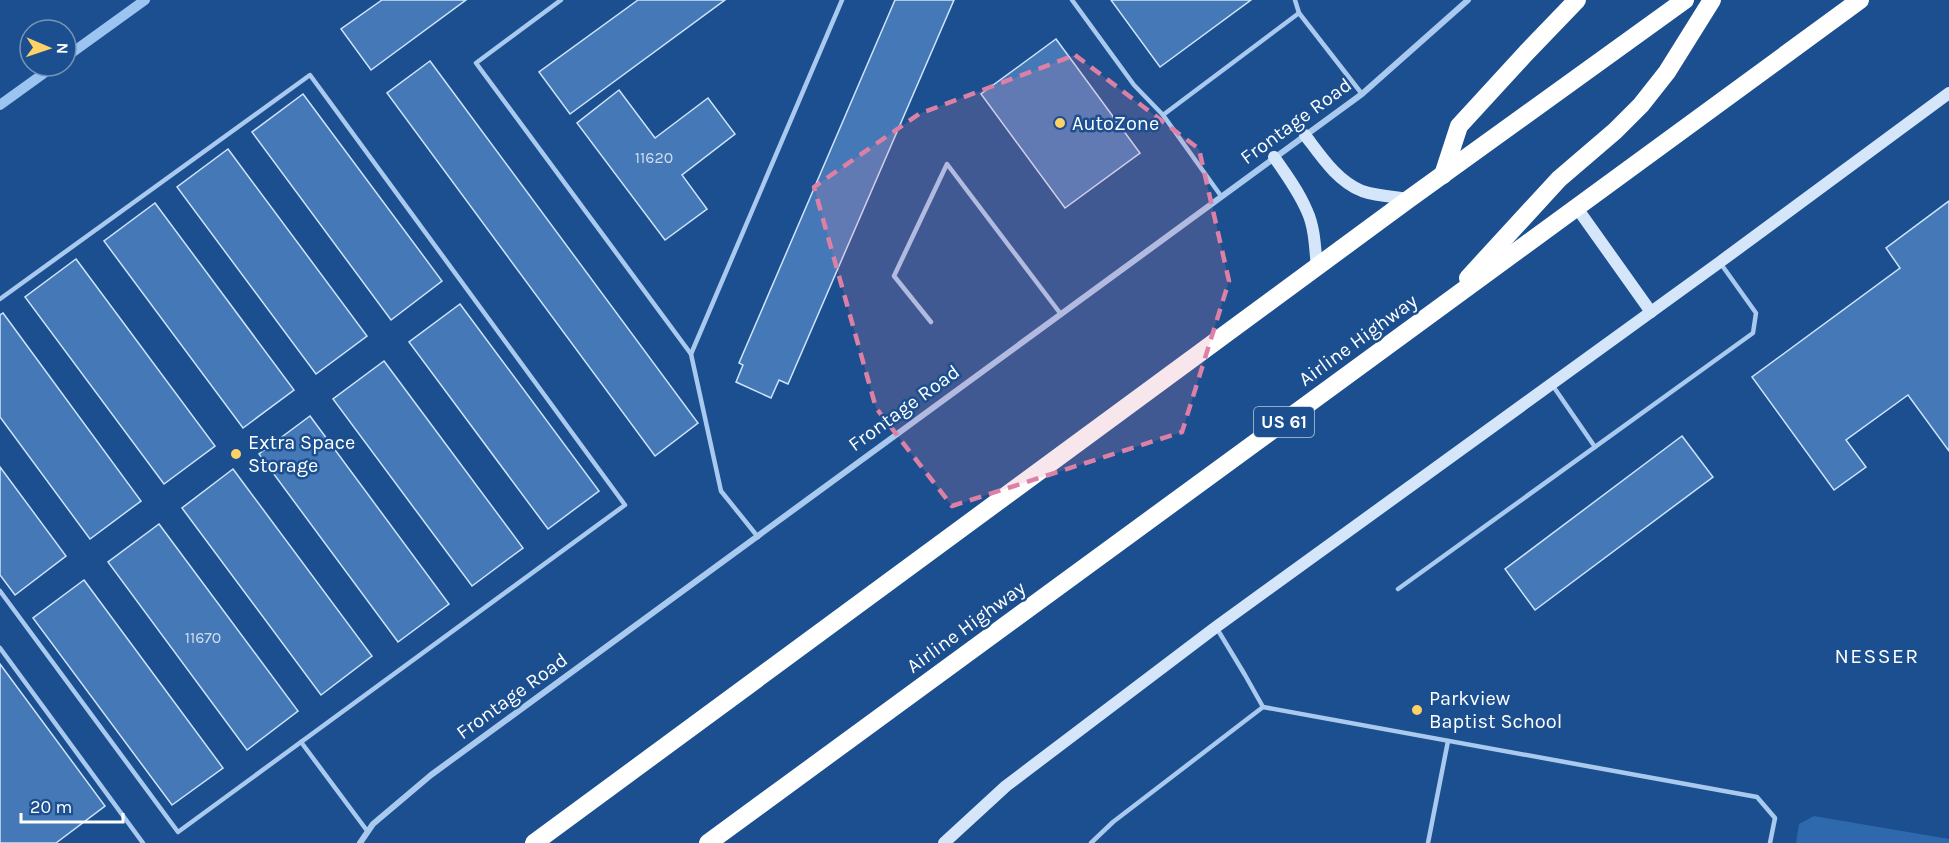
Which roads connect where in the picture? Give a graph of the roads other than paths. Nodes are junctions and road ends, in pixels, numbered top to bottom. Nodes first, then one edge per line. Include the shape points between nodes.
1 (561, 0) edge
2 (842, 0) edge
3 (1072, 0) edge
4 (1295, 0) edge
5 (1468, 0) edge
6 (1577, 0) edge
7 (1685, 0) edge
8 (1712, 0) edge
9 (1860, 0) edge
10 (1299, 13) junction
11 (1949, 93) edge
12 (1362, 94) junction
13 (1163, 115) junction
14 (1305, 135) junction
15 (1274, 157) junction
16 (1443, 175) junction
17 (1221, 196) junction
18 (1409, 199) junction
19 (1577, 208) junction
20 (1720, 262) junction
21 (1317, 268) junction
22 (0, 299) edge
23 (1440, 308) junction
24 (1651, 312) junction
25 (1060, 313) junction
26 (931, 322) dead end
27 (691, 354) junction
28 (1552, 384) junction
29 (1594, 447) junction
30 (758, 537) junction
31 (1398, 589) dead end
32 (0, 591) edge
33 (1216, 627) junction
34 (0, 648) edge
35 (1263, 707) junction
36 (1448, 741) junction
37 (301, 742) junction
38 (368, 832) junction
39 (143, 843) edge
40 (360, 843) edge
41 (534, 843) edge
42 (708, 843) edge
43 (944, 843) edge
44 (1091, 843) edge
45 (1428, 843) edge
46 (1770, 843) edge

1 - 27 lane via 476,63
2 - 27 lane
3 - 13 lane via 1134,85
4 - 10 lane
5 - 12 street, Frontage Road
6 - 16 highway via 1459,126
7 - 16 highway
8 - 23 highway via 1667,72 1641,105 1559,179
9 - 19 highway, Airline Highway / US 61
10 - 12 lane
10 - 13 lane
11 - 20 street
12 - 14 street, Frontage Road
13 - 17 lane
14 - 15 street, Frontage Road
14 - 18 street via 1347,183 1364,192
15 - 17 street, Frontage Road
15 - 21 street via 1308,212
16 - 18 highway
17 - 25 street, Frontage Road
18 - 21 highway
19 - 23 highway, Airline Highway / US 61
19 - 24 street
20 - 24 street
20 - 29 lane via 1756,313 1753,333
21 - 41 highway
22 - 37 lane via 310,75 625,506
23 - 42 highway, Airline Highway / US 61
24 - 28 street
25 - 26 lane via 947,164 894,276
25 - 30 street, Frontage Road
27 - 30 lane via 721,491
28 - 29 lane
28 - 33 street
29 - 31 lane
30 - 38 street, Frontage Road via 431,775
32 - 37 lane via 178,832
33 - 35 lane
33 - 43 street via 1006,786
34 - 39 lane
35 - 36 lane
35 - 44 lane
36 - 45 lane
36 - 46 lane via 1757,797 1775,818
37 - 38 lane
38 - 40 street, Frontage Road

